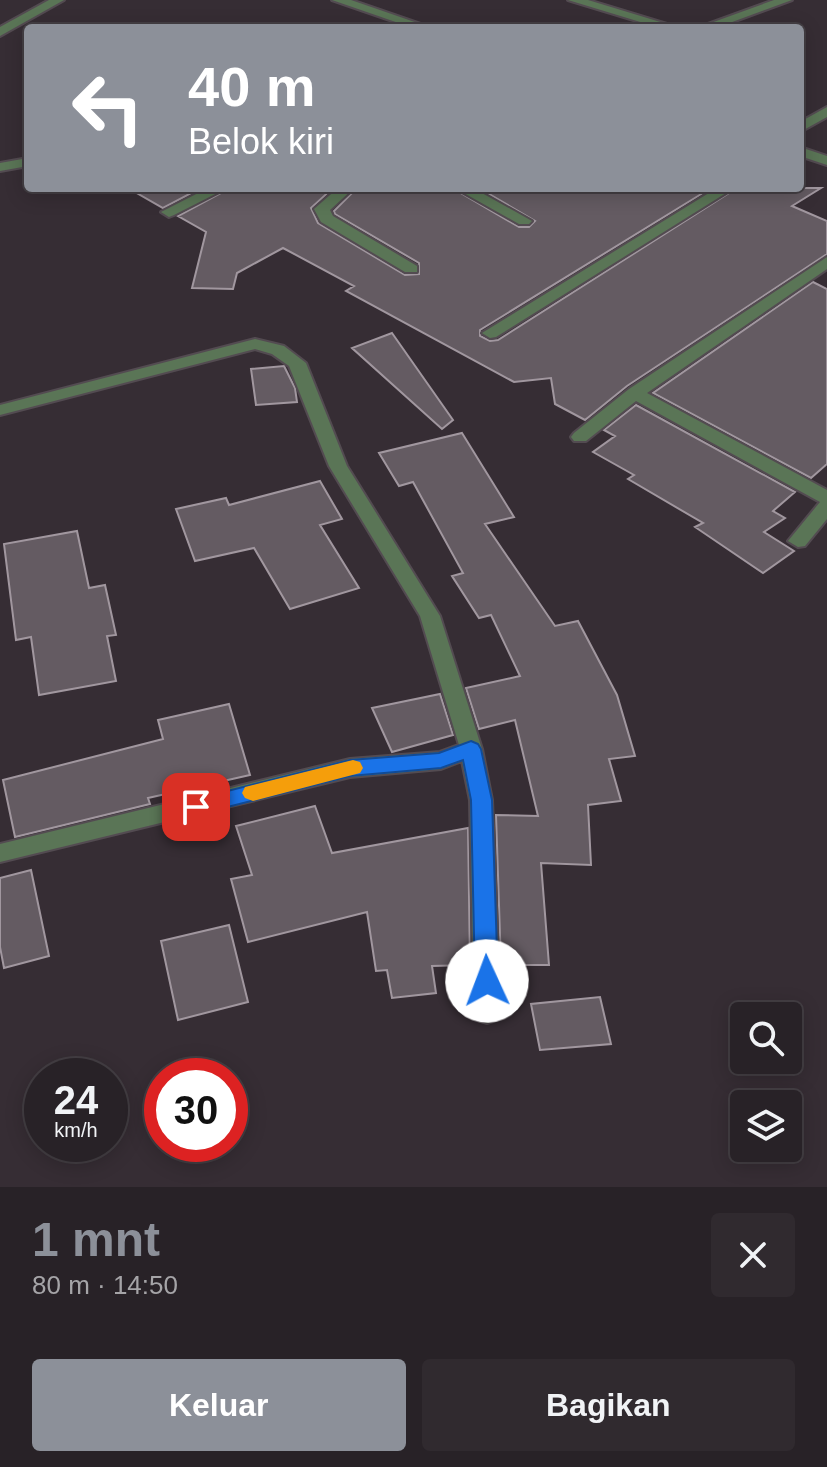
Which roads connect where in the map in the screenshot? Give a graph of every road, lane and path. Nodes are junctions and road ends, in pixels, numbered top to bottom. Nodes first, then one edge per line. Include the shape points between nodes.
1 (58, 0) edge
2 (338, 0) edge
3 (574, 0) edge
4 (779, 1) edge
5 (413, 24) edge
6 (660, 24) edge
7 (714, 24) edge
8 (0, 32) edge
9 (827, 111) edge
10 (804, 125) edge
11 (804, 152) edge
12 (827, 161) edge
13 (24, 163) edge
14 (0, 167) edge
15 (212, 192) edge
16 (342, 192) edge
17 (470, 192) edge
18 (720, 192) edge
19 (169, 212) dead end
20 (524, 221) dead end
21 (827, 262) edge
22 (411, 269) dead end
23 (490, 333) dead end
24 (635, 393) junction
25 (0, 410) edge
26 (580, 437) dead end
27 (827, 498) edge
28 (827, 506) edge
29 (798, 541) dead end
30 (471, 749) junction
31 (0, 853) edge
32 (487, 1012) dead end

1 - 8 street
2 - 5 street
3 - 6 street
4 - 7 street
9 - 10 street
11 - 12 street
13 - 14 street
15 - 19 street
16 - 22 street via 322,209 326,219
17 - 20 street
18 - 23 street
21 - 24 street
24 - 26 street
24 - 27 street
25 - 30 street via 255,344 278,350 297,363 338,466 430,616
28 - 29 street
30 - 31 street via 441,760 350,768
30 - 32 street via 481,800

